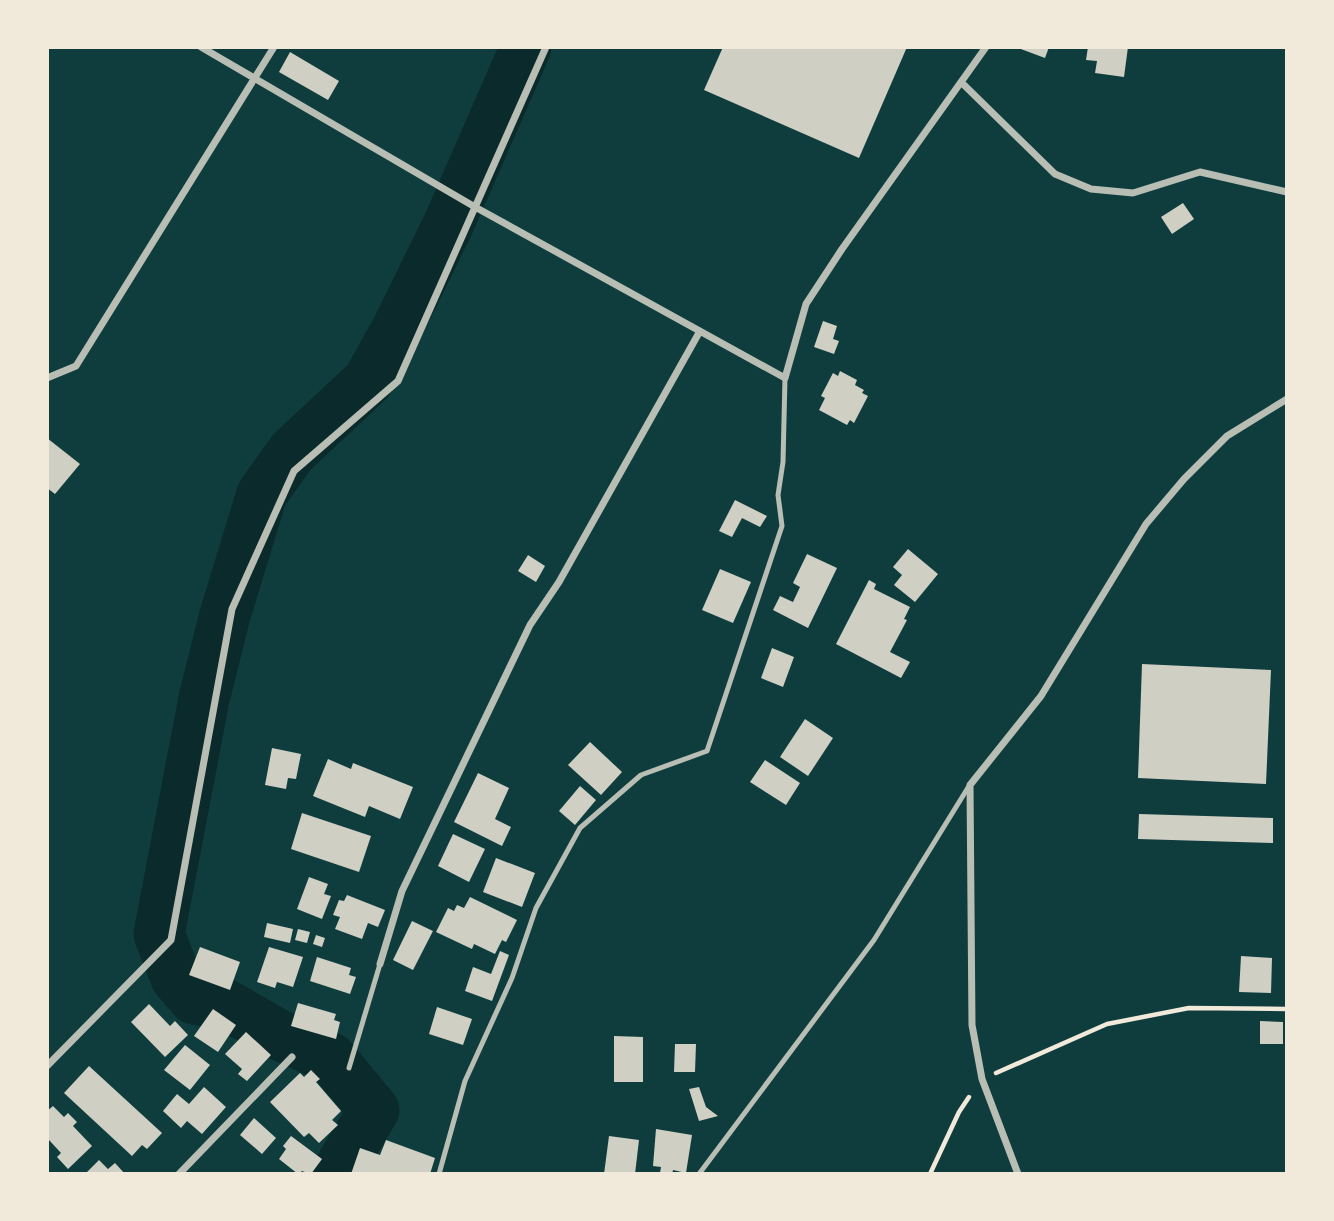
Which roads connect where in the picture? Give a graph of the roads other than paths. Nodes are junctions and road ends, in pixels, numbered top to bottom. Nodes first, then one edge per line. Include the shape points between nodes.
1 (201, 47) edge
2 (274, 47) edge
3 (546, 47) edge
4 (986, 47) edge
5 (256, 79) junction
6 (961, 82) junction
7 (1287, 192) edge
8 (475, 207) junction
9 (700, 331) junction
10 (785, 377) junction
11 (47, 378) edge
12 (1287, 399) edge
13 (970, 785) junction
14 (380, 964) joint
15 (292, 1057) dead end
16 (47, 1066) edge
17 (349, 1068) dead end
18 (179, 1174) edge
19 (439, 1174) edge
20 (699, 1174) edge
21 (1018, 1174) edge

1 - 5 street
2 - 5 street
3 - 8 street
4 - 6 street
5 - 8 street
5 - 11 street via 76,366
6 - 7 street via 1055,174 1091,189 1133,193 1200,172
6 - 10 street via 806,304
8 - 9 street
8 - 16 street via 398,380 294,471 232,609 171,940
9 - 10 street
9 - 14 street via 559,582 530,625 402,891
10 - 19 lane via 778,495 782,526 707,751 641,775 580,828 536,908 512,978 465,1081
12 - 13 street via 1227,436 1146,524 1041,696
13 - 20 lane via 874,940
13 - 21 street via 972,1025 982,1080
14 - 17 lane
15 - 18 street

